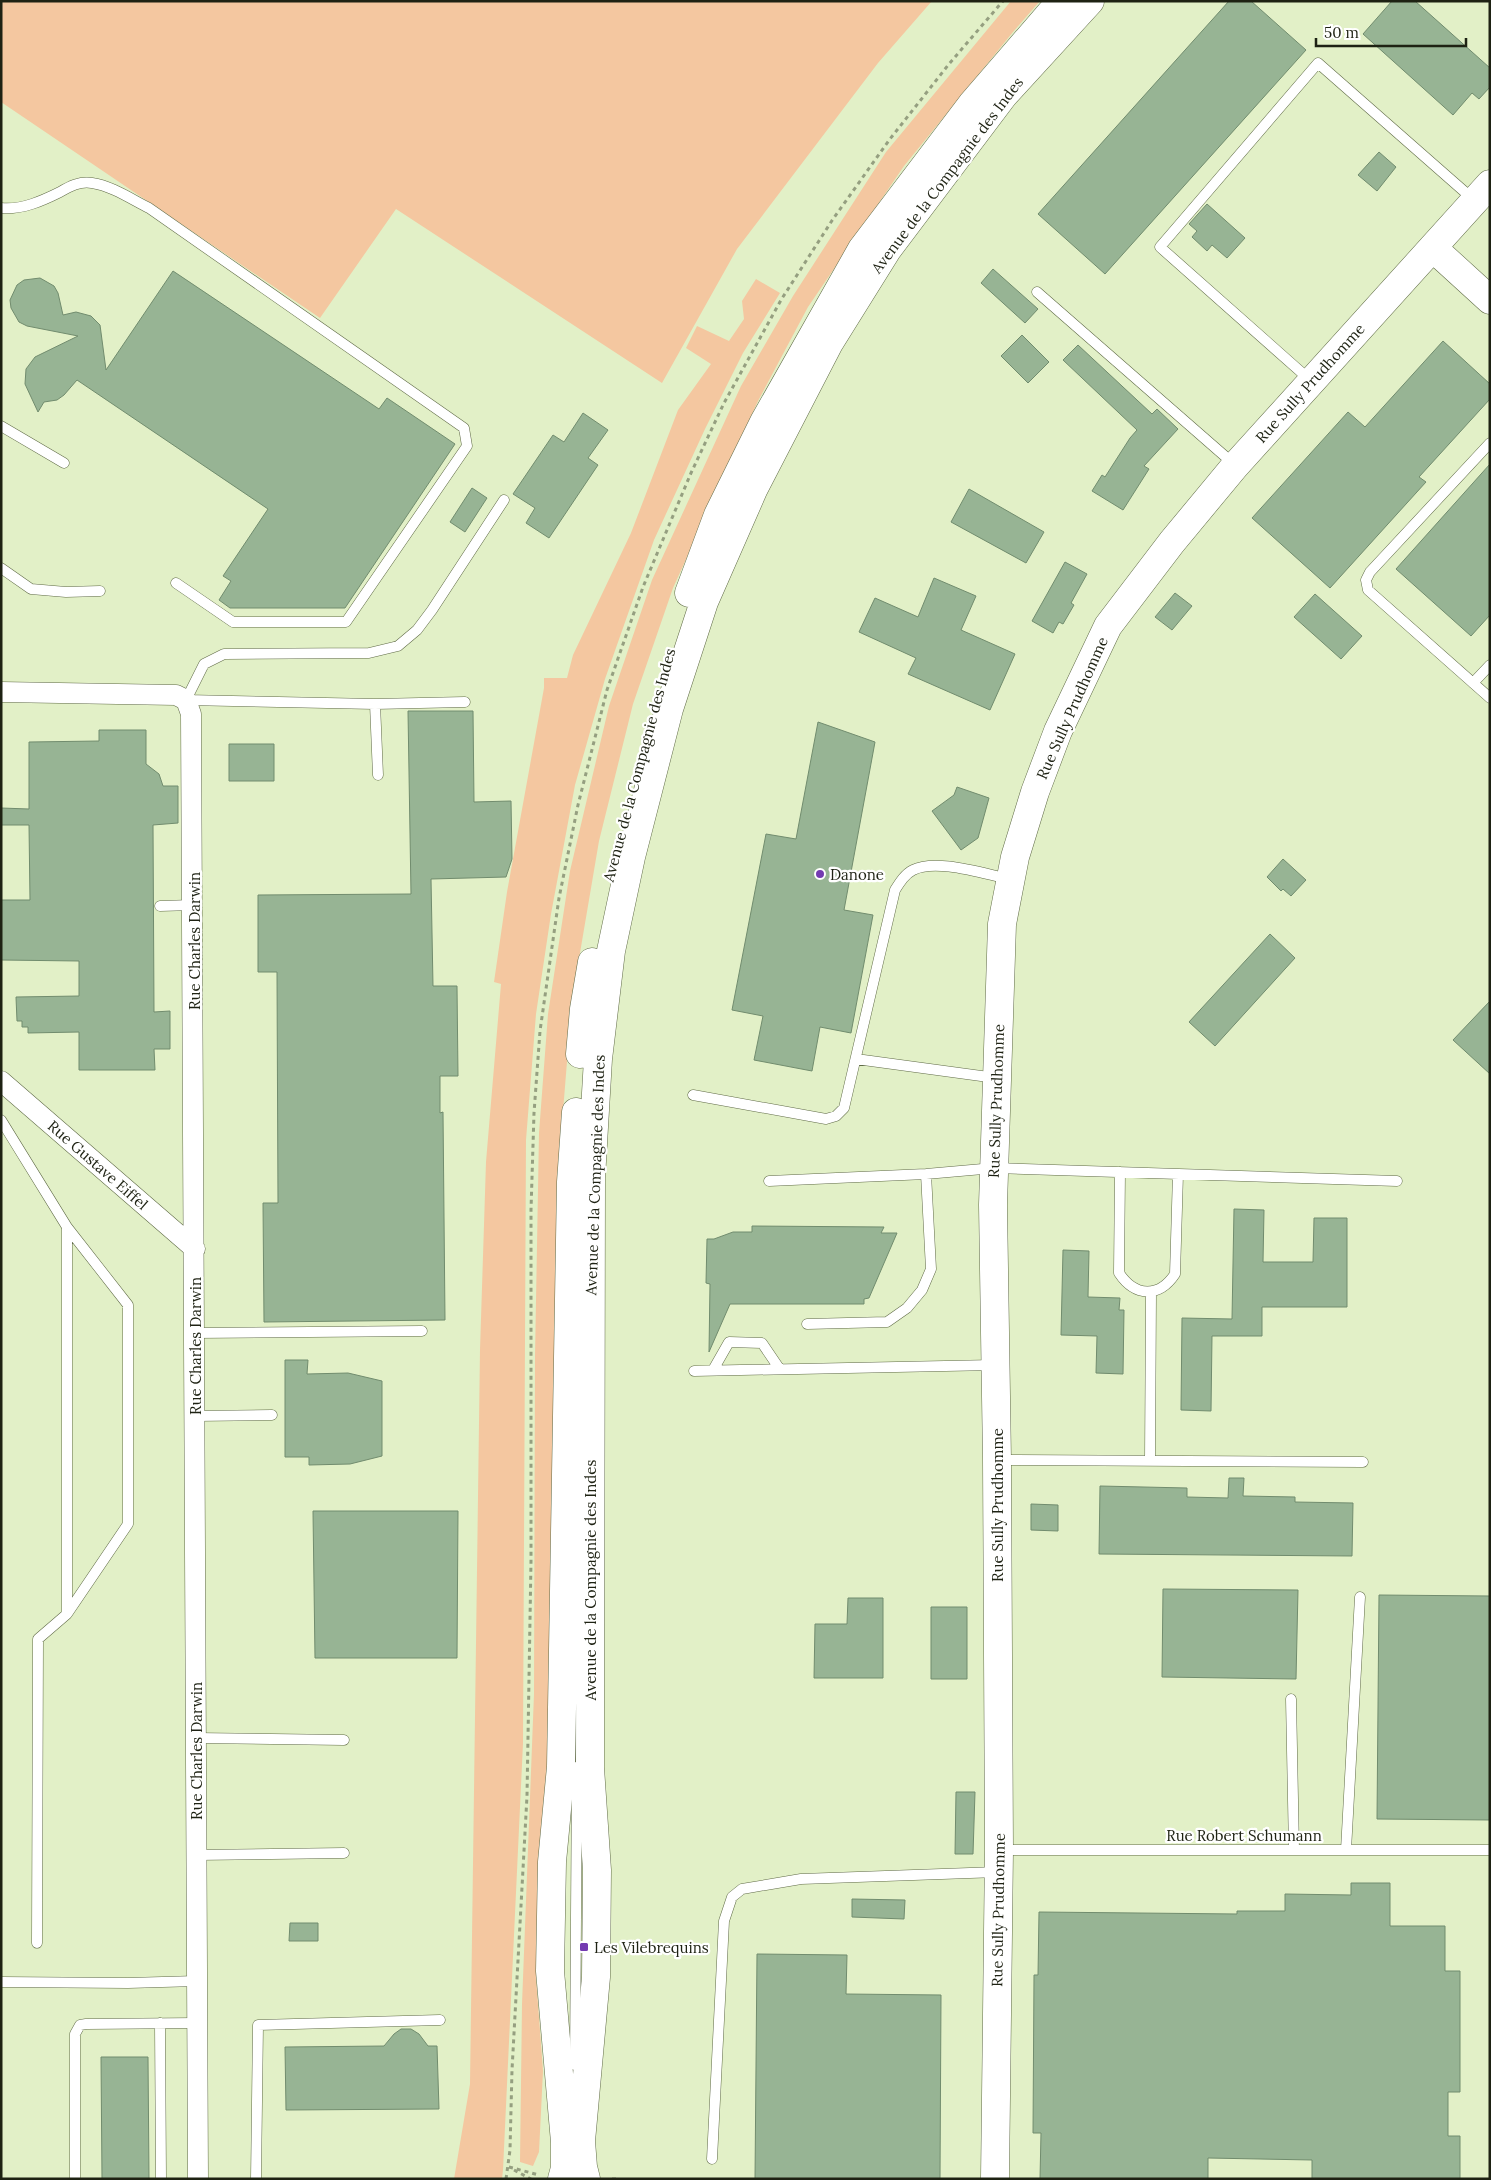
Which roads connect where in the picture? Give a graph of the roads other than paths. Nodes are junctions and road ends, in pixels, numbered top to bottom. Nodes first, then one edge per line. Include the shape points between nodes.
1 (1061, 1) edge
2 (1085, 2) edge
3 (1482, 193) edge
4 (1, 208) edge
5 (1433, 248) junction
6 (1037, 292) dead end
7 (1490, 300) edge
8 (1311, 381) junction
9 (1, 426) edge
10 (1490, 443) edge
11 (64, 463) dead end
12 (1236, 466) junction
13 (504, 500) dead end
14 (1, 568) edge
15 (176, 584) dead end
16 (100, 591) dead end
17 (1490, 665) edge
18 (1473, 683) junction
19 (1, 692) edge
20 (1490, 698) edge
21 (186, 700) junction
22 (465, 702) dead end
23 (375, 704) junction
24 (378, 775) dead end
25 (1011, 879) junction
26 (194, 905) junction
27 (160, 906) dead end
28 (587, 1060) dead end
29 (856, 1060) junction
30 (997, 1078) junction
31 (1, 1081) edge
32 (693, 1095) dead end
33 (584, 1108) dead end
34 (1, 1120) edge
35 (994, 1168) junction
36 (1120, 1172) junction
37 (926, 1174) junction
38 (1178, 1174) junction
39 (1397, 1180) dead end
40 (769, 1181) dead end
41 (67, 1228) junction
42 (195, 1249) junction
43 (1150, 1292) junction
44 (580, 1309) dead end
45 (806, 1324) dead end
46 (422, 1331) dead end
47 (195, 1333) junction
48 (996, 1365) junction
49 (779, 1368) junction
50 (713, 1370) junction
51 (694, 1371) dead end
52 (272, 1415) dead end
53 (195, 1416) junction
54 (997, 1460) junction
55 (1150, 1461) junction
56 (1364, 1462) dead end
57 (1360, 1597) dead end
58 (67, 1614) junction
59 (1290, 1699) dead end
60 (196, 1738) junction
61 (344, 1740) dead end
62 (577, 1757) dead end
63 (1294, 1850) junction
64 (1346, 1850) junction
65 (1490, 1850) edge
66 (344, 1853) dead end
67 (196, 1855) junction
68 (999, 1861) junction
69 (37, 1942) dead end
70 (197, 1981) junction
71 (1, 1982) edge
72 (440, 2020) dead end
73 (160, 2023) junction
74 (197, 2023) junction
75 (574, 2084) junction
76 (573, 2141) junction
77 (712, 2159) dead end
78 (550, 2176) edge
79 (75, 2179) edge
80 (161, 2179) edge
81 (198, 2179) edge
82 (256, 2179) edge
83 (586, 2179) edge
84 (994, 2179) edge

1 - 76 main road, Avenue de la Compagnie des Indes via 972,104 862,250 764,422 718,515 687,596 619,829 584,1009 571,1182 561,1767 552,1862 550,1971
2 - 28 lane, Avenue de la Compagnie des Indes via 1001,82 860,269 749,472 718,541 682,639 636,796 599,967
2 - 76 main road, Avenue de la Compagnie des Indes via 1003,96 887,250 830,343 754,488 704,602 669,709 631,857 611,951 598,1059 591,1178 590,1768 597,1870 596,1977
3 - 5 main road, Rue Sully Prudhomme
3 - 8 lane via 1318,63 1160,247
4 - 15 lane via 27,206 81,182 105,186 149,208 464,428 467,446 346,622 233,622
5 - 7 main road
5 - 8 main road, Rue Sully Prudhomme
6 - 12 lane
8 - 12 main road, Rue Sully Prudhomme
9 - 11 lane
10 - 18 lane via 1366,580 1368,590
12 - 25 main road, Rue Sully Prudhomme via 1108,626 1058,731 1035,792
13 - 21 lane via 432,610 417,630 398,646 369,653 224,654 204,664
14 - 16 lane via 31,589
17 - 18 lane
18 - 20 lane
19 - 21 street via 165,694
21 - 23 lane
21 - 26 street, Rue Charles Darwin via 193,730
22 - 23 lane
23 - 24 lane
25 - 29 lane via 939,865 913,870 902,879 895,890
25 - 30 main road, Rue Sully Prudhomme via 1002,924
26 - 27 lane
26 - 42 street, Rue Charles Darwin
29 - 30 lane
29 - 32 lane via 844,1108 831,1118
30 - 35 main road, Rue Sully Prudhomme
31 - 42 street, Rue Gustave Eiffel
33 - 44 lane, Avenue de la Compagnie des Indes
34 - 41 lane
35 - 36 lane
35 - 37 lane
35 - 48 main road, Rue Sully Prudhomme
36 - 38 lane
36 - 43 lane via 1119,1273 1132,1288
37 - 40 lane
37 - 45 lane via 931,1269 922,1290 907,1308 887,1322
38 - 39 lane
38 - 43 lane via 1175,1274 1161,1289
41 - 58 lane
41 - 58 lane via 128,1306 128,1524
42 - 47 street, Rue Charles Darwin
43 - 55 lane
46 - 47 lane
47 - 53 street, Rue Charles Darwin
48 - 49 lane
48 - 54 main road, Rue Sully Prudhomme
49 - 50 lane
49 - 50 lane via 762,1343 729,1342
50 - 51 lane
52 - 53 lane
53 - 60 street, Rue Charles Darwin
54 - 55 lane
54 - 68 main road, Rue Sully Prudhomme
55 - 56 lane
57 - 64 lane
58 - 69 lane via 38,1639
59 - 63 lane
60 - 61 lane
60 - 67 street, Rue Charles Darwin
62 - 75 lane
63 - 64 lane, Rue Robert Schumann
63 - 68 lane, Rue Robert Schumann
64 - 65 lane, Rue Robert Schumann
66 - 67 lane
67 - 70 street, Rue Charles Darwin
68 - 77 lane, Rue Robert Schumann via 800,1878 742,1889 732,1897 724,1921
68 - 84 main road, Rue Sully Prudhomme
70 - 71 lane
70 - 74 street, Rue Charles Darwin
72 - 82 lane via 258,2026
73 - 74 lane
73 - 79 lane via 86,2024 80,2025 75,2034
73 - 80 lane
74 - 81 street, Rue Charles Darwin
75 - 76 lane
75 - 76 lane
76 - 78 main road, Avenue de la Compagnie des Indes via 565,2168
76 - 83 main road, Avenue de la Compagnie des Indes

